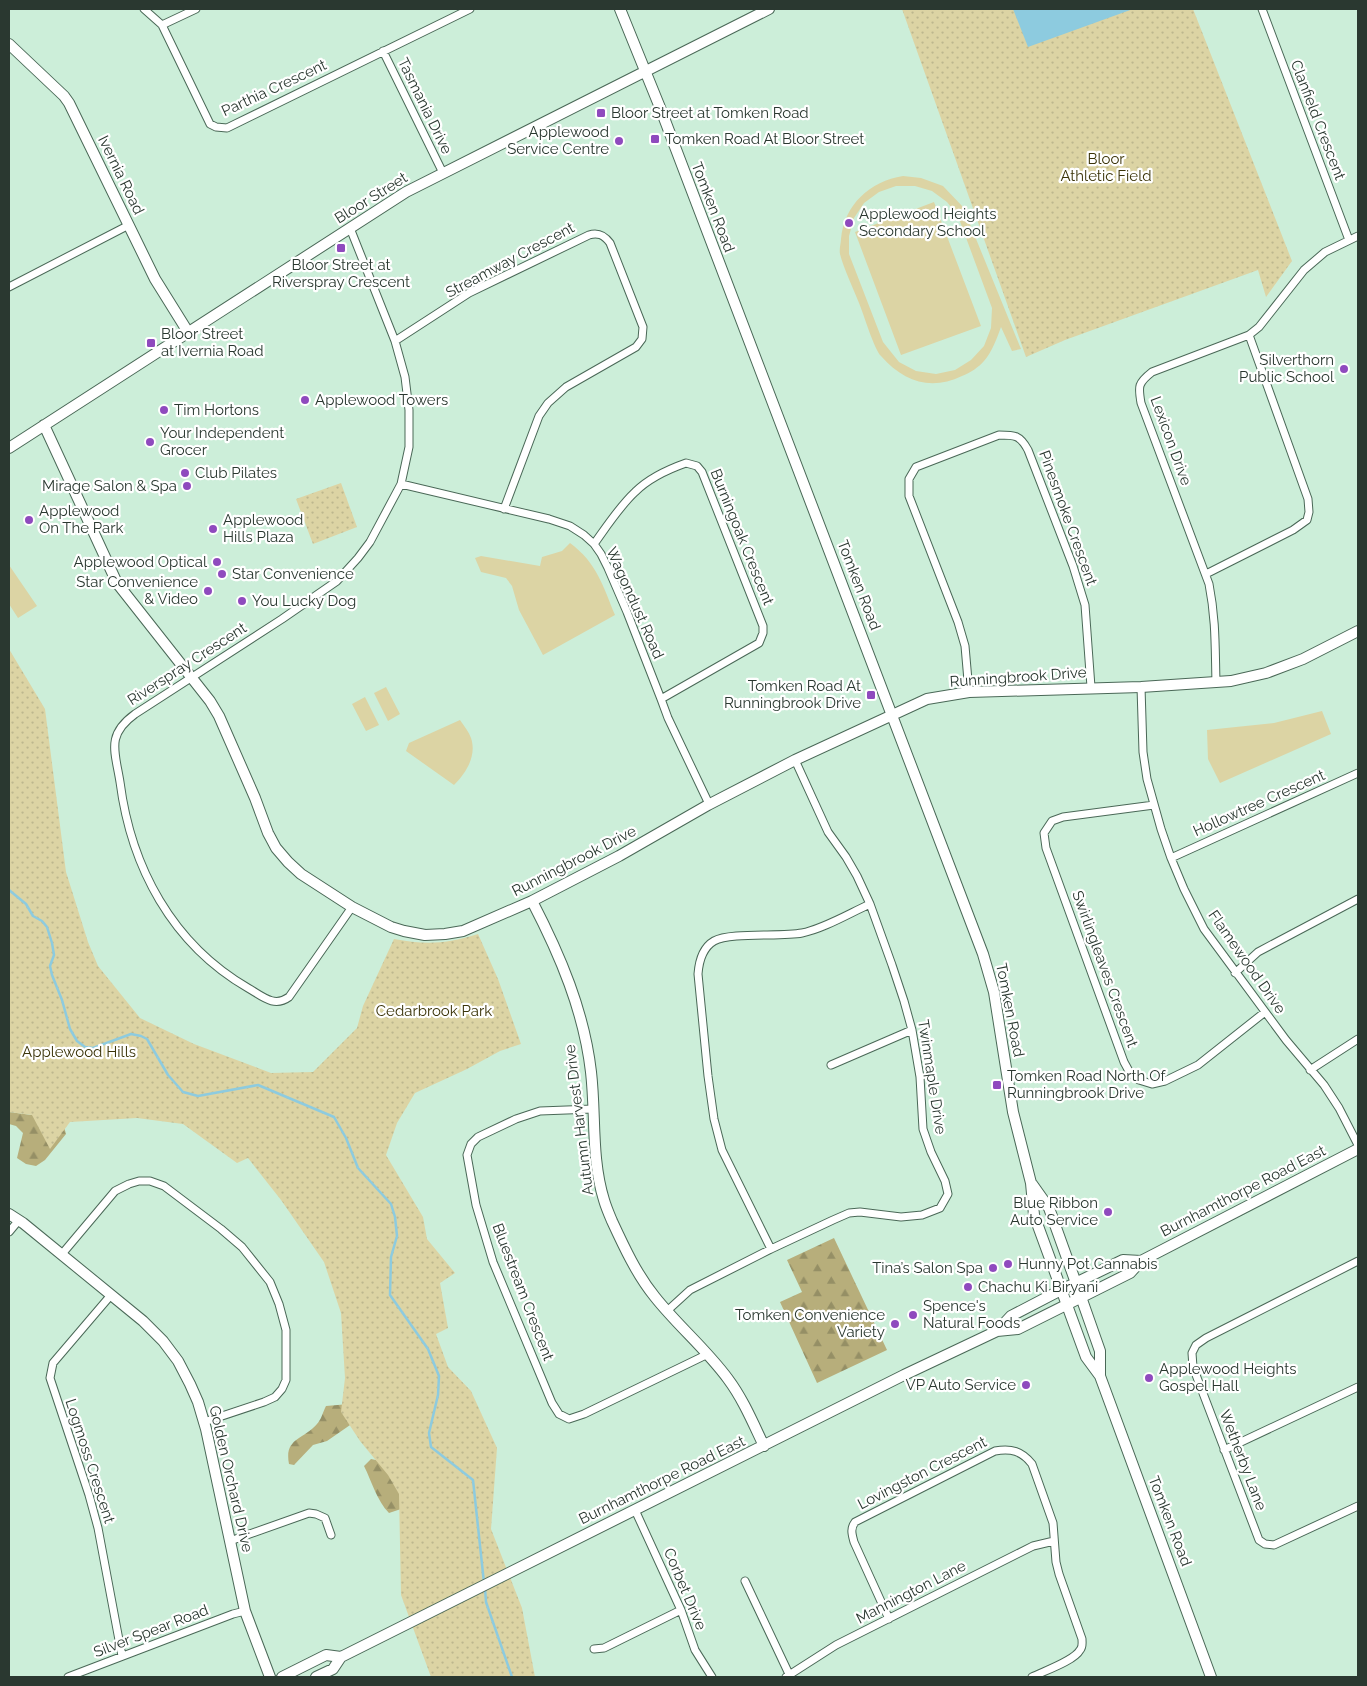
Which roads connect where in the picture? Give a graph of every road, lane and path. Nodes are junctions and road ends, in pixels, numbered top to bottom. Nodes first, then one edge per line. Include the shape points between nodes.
1 (144, 9) edge
2 (196, 9) edge
3 (470, 9) edge
4 (620, 9) edge
5 (769, 9) edge
6 (1262, 9) edge
7 (162, 25) junction
8 (9, 46) edge
9 (383, 51) junction
10 (646, 72) junction
11 (443, 173) junction
12 (129, 225) junction
13 (350, 228) junction
14 (1358, 236) edge
15 (1349, 240) junction
16 (9, 288) edge
17 (188, 332) junction
18 (1249, 334) junction
19 (395, 341) junction
20 (44, 425) junction
21 (9, 448) edge
22 (401, 484) junction
23 (504, 509) junction
24 (594, 544) junction
25 (1206, 574) junction
26 (1358, 632) edge
27 (192, 678) junction
28 (1216, 682) junction
29 (1091, 687) junction
30 (1141, 687) junction
31 (969, 692) junction
32 (662, 699) junction
33 (893, 715) junction
34 (795, 760) junction
35 (1358, 773) edge
36 (709, 804) junction
37 (1154, 805) junction
38 (1171, 858) junction
39 (1358, 899) edge
40 (532, 901) junction
41 (870, 904) junction
42 (352, 907) junction
43 (1235, 972) junction
44 (1265, 1012) junction
45 (912, 1030) junction
46 (1358, 1039) edge
47 (831, 1065) dead end
48 (1310, 1070) junction
49 (593, 1109) junction
50 (1358, 1144) edge
51 (1358, 1149) edge
52 (1031, 1183) junction
53 (9, 1214) edge
54 (19, 1220) junction
55 (9, 1232) edge
56 (771, 1249) junction
57 (62, 1254) junction
58 (1141, 1261) junction
59 (1358, 1261) edge
60 (1076, 1283) junction
61 (1061, 1290) junction
62 (111, 1295) junction
63 (1081, 1298) junction
64 (1066, 1305) junction
65 (668, 1311) junction
66 (997, 1331) junction
67 (708, 1354) junction
68 (1100, 1376) junction
69 (1358, 1387) edge
70 (204, 1422) junction
71 (764, 1446) junction
72 (1224, 1450) junction
73 (1358, 1506) edge
74 (635, 1510) junction
75 (331, 1535) dead end
76 (230, 1541) junction
77 (1054, 1541) junction
78 (744, 1581) dead end
79 (681, 1610) junction
80 (245, 1611) junction
81 (889, 1619) junction
82 (594, 1649) dead end
83 (122, 1656) junction
84 (341, 1657) junction
85 (788, 1676) edge
86 (68, 1677) edge
87 (270, 1677) edge
88 (282, 1677) edge
89 (316, 1677) edge
90 (712, 1677) edge
91 (1032, 1677) edge
92 (1211, 1677) edge

1 - 7 street, Parthia Crescent
2 - 7 street
3 - 9 street, Parthia Crescent
4 - 10 street, Tomken Road
5 - 10 street, Bloor Street
6 - 15 street, Clanfield Crescent
7 - 9 street, Parthia Crescent via 210,124 216,128 227,128
8 - 12 street, Ivernia Road via 69,102
9 - 11 street, Tasmania Drive
10 - 11 street, Bloor Street
10 - 33 street, Tomken Road
11 - 13 street, Bloor Street
12 - 16 street
12 - 17 street, Ivernia Road via 155,279
13 - 17 street, Bloor Street
13 - 19 street, Riverspray Crescent
14 - 15 street, Lexicon Drive
15 - 18 street, Lexicon Drive via 1326,252 1304,270 1259,327
17 - 20 street, Bloor Street
18 - 25 street via 1308,499 1309,512 1307,520 1293,530
18 - 25 street, Lexicon Drive via 1152,372 1138,388
19 - 22 street, Riverspray Crescent via 405,377 409,410 409,447
19 - 23 street, Streamway Crescent via 469,294 588,235 599,234 610,243 643,327 642,339 636,347 566,387 548,403 528,442
20 - 21 street, Bloor Street
20 - 27 street, Runningbrook Drive via 117,583
22 - 23 street, Wagondust Road
22 - 27 street, Riverspray Crescent via 370,542 337,582
23 - 24 street, Wagondust Road via 561,523
24 - 32 street, Wagondust Road via 608,568
24 - 32 street, Burningoak Crescent via 619,510 647,483 686,463 697,466 702,472 763,626 763,634 758,643
25 - 28 street, Lexicon Drive via 1216,633
26 - 28 street, Runningbrook Drive via 1266,673
27 - 42 street, Runningbrook Drive via 219,716 276,848 302,874
27 - 42 street, Riverspray Crescent via 124,722 115,741 131,837 161,904 196,948 218,967 241,984 277,1002 284,1001 293,993
28 - 30 street, Runningbrook Drive
29 - 30 street, Runningbrook Drive
29 - 31 street, Runningbrook Drive
29 - 31 street, Pinesmoke Crescent via 1085,605 1074,566 1026,445 1014,435 999,435 916,467 910,479 909,496 965,646
30 - 37 street, Flamewood Drive via 1143,752
31 - 33 street, Runningbrook Drive via 927,699
32 - 36 street, Wagondust Road
33 - 34 street, Runningbrook Drive
33 - 52 street, Tomken Road via 984,954 994,992 1013,1112
34 - 36 street, Runningbrook Drive
34 - 41 street, Twinmaple Drive via 828,832 846,857
35 - 38 street, Hollowtree Crescent
36 - 40 street, Runningbrook Drive
37 - 38 street, Flamewood Drive
37 - 44 street, Swirlingleaves Crescent via 1064,817 1052,821 1044,833 1046,848 1130,1074 1152,1084 1165,1081 1198,1065
38 - 43 street, Flamewood Drive via 1204,929
39 - 43 street via 1258,952
40 - 42 street, Runningbrook Drive via 463,931 425,935 391,927
40 - 49 street, Autumn Harvest Drive via 558,953 577,1007 587,1044
41 - 45 street, Twinmaple Drive
41 - 56 street via 803,933 722,937 704,950 699,963 714,1119 722,1150
43 - 44 street, Flamewood Drive
44 - 48 street, Flamewood Drive
45 - 47 street
45 - 56 street, Twinmaple Drive via 920,1078 923,1129 948,1188 944,1204 912,1217 860,1212 849,1214
46 - 48 street
48 - 50 street, Flamewood Drive via 1339,1108
49 - 65 street, Autumn Harvest Drive via 604,1201 640,1275
49 - 67 street, Bluestream Crescent via 540,1111 516,1119 478,1137 470,1144 467,1155 476,1205 494,1262 552,1403 559,1414 569,1419
51 - 58 street, Burnhamthorpe Road East
52 - 60 street, Tomken Road via 1049,1208
52 - 61 street, Tomken Road via 1034,1215
53 - 54 street, Golden Orchard Drive
54 - 55 street
54 - 57 street, Golden Orchard Drive
56 - 65 street, Twinmaple Drive via 690,1290
57 - 62 street, Golden Orchard Drive
57 - 70 street via 115,1191 139,1181 164,1186 242,1247 270,1282 279,1304 286,1330 286,1380 275,1397
58 - 60 street, Burnhamthorpe Road East via 1123,1260
58 - 63 street, Burnhamthorpe Road East via 1130,1274
59 - 72 street, Wetherby Lane via 1222,1328 1196,1345 1192,1353 1193,1367
60 - 61 street, Burnhamthorpe Road East
60 - 63 street, Tomken Road
61 - 64 street, Tomken Road
61 - 66 street, Burnhamthorpe Road East via 1011,1316
62 - 70 street, Golden Orchard Drive via 152,1330 178,1361 196,1396
62 - 83 street, Logmoss Crescent via 59,1354 50,1378 89,1495
63 - 64 street, Burnhamthorpe Road East
63 - 68 street, Tomken Road via 1100,1350
64 - 66 street, Burnhamthorpe Road East via 1018,1329
64 - 68 street, Tomken Road via 1086,1357
65 - 67 street, Autumn Harvest Drive
66 - 71 street, Burnhamthorpe Road East
67 - 71 street, Autumn Harvest Drive via 739,1396
68 - 92 street, Tomken Road
69 - 72 street
70 - 76 street, Golden Orchard Drive
71 - 74 street, Burnhamthorpe Road East
72 - 73 street, Wetherby Lane via 1259,1540 1265,1544 1274,1544
74 - 79 street, Corbet Drive
74 - 84 street, Burnhamthorpe Road East
75 - 76 street via 325,1518 309,1513
76 - 80 street, Golden Orchard Drive
77 - 81 street, Mannington Lane via 1033,1546
77 - 81 street, Lovingston Crescent via 1053,1523 1027,1456 1013,1450 995,1451 855,1522 852,1527 854,1542
77 - 91 street, Lovingston Crescent via 1059,1574 1082,1646 1080,1652 1070,1659
78 - 85 street
79 - 82 street via 604,1648
79 - 90 street, Corbet Drive via 696,1650
80 - 83 street, Silver Spear Road
80 - 87 street, Golden Orchard Drive
81 - 85 street, Mannington Lane via 836,1645
83 - 86 street, Silver Spear Road
84 - 88 street, Burnhamthorpe Road East via 326,1656
84 - 89 street, Burnhamthorpe Road East via 333,1669

